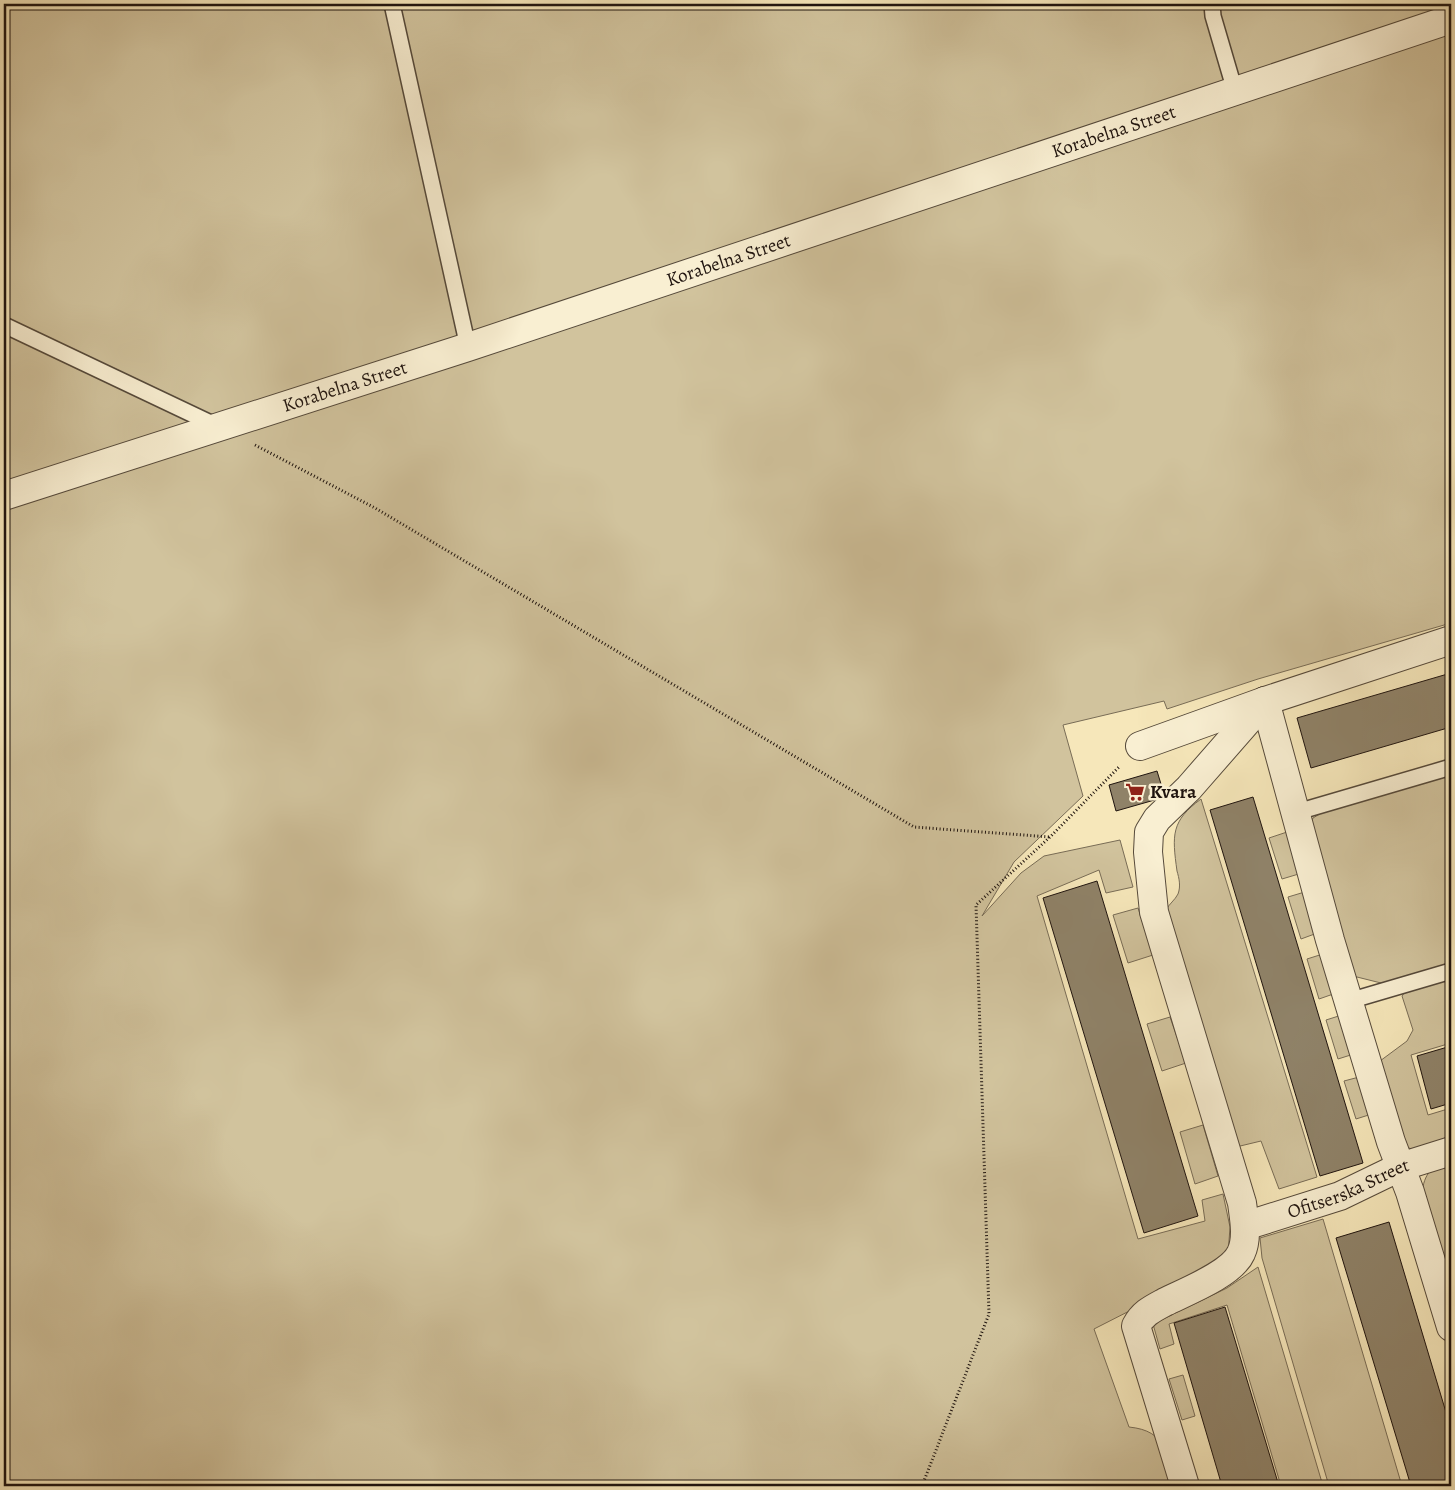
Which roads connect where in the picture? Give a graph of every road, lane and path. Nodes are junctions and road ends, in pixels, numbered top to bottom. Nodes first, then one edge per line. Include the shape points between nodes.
1 (392, 4) edge
2 (1212, 4) edge
3 (1451, 18) edge
4 (1235, 91) junction
5 (4, 325) edge
6 (468, 347) junction
7 (218, 427) junction
8 (4, 496) edge
9 (1451, 640) edge
10 (1265, 701) junction
11 (1140, 746) joint
12 (1451, 767) edge
13 (1294, 813) junction
14 (1050, 837) junction
15 (1451, 971) edge
16 (1349, 1001) junction
17 (1451, 1151) edge
18 (1400, 1167) junction
19 (1245, 1226) junction
20 (1451, 1327) edge
21 (922, 1486) edge
22 (1184, 1486) edge

1 - 6 lane
2 - 4 lane
3 - 4 street, Korabelna Street
4 - 6 street, Korabelna Street
5 - 7 lane
6 - 7 street, Korabelna Street
7 - 8 street, Korabelna Street
7 - 14 path via 375,508 914,827
9 - 10 street
10 - 11 street
10 - 13 street
10 - 19 street via 1157,820 1149,832 1148,852 1154,912 1242,1203
11 - 14 path
12 - 13 lane
13 - 16 street
14 - 21 path via 976,905 989,1314
15 - 16 lane
16 - 18 street
17 - 18 street, Ofitserska Street
18 - 19 street, Ofitserska Street via 1340,1196
18 - 20 street
19 - 22 street via 1241,1253 1232,1264 1220,1274 1146,1312 1136,1326

